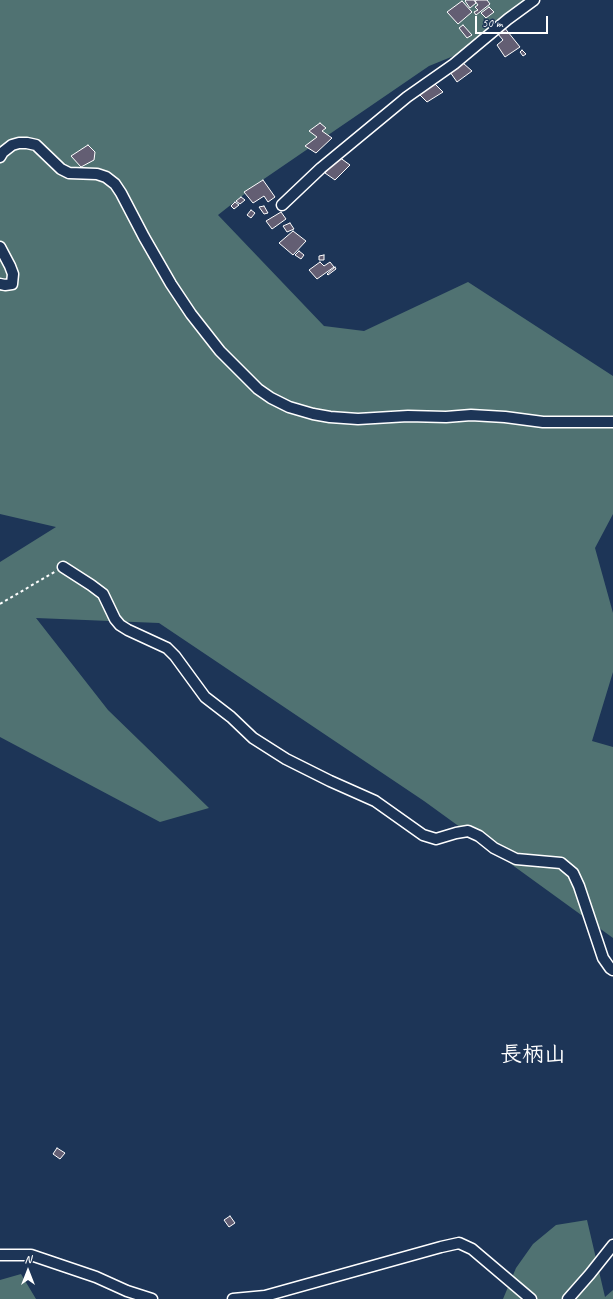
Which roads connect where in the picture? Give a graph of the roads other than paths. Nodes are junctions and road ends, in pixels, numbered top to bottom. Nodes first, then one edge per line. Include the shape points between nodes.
1 (534, 0) edge
2 (0, 157) edge
3 (282, 204) dead end
4 (0, 246) edge
5 (0, 284) edge
6 (613, 422) edge
7 (63, 567) road end
8 (613, 970) edge
9 (613, 1245) edge
10 (0, 1255) edge
11 (152, 1299) edge
12 (233, 1299) edge
13 (531, 1299) edge
14 (568, 1299) edge

1 - 3 street via 454,64 407,96
2 - 6 street via 12,145 27,143 36,146 69,173 97,174 115,184 171,284 191,314 220,351 258,389 289,407 330,417 471,415 543,422
4 - 5 street via 13,274 12,284
7 - 8 street via 103,594 120,625 167,648 204,697 253,738 286,759 375,801 423,836 436,839 468,831 516,859 561,863 573,873 603,958
9 - 14 street
10 - 11 street via 31,1255
12 - 13 street via 265,1296 459,1243 472,1249

